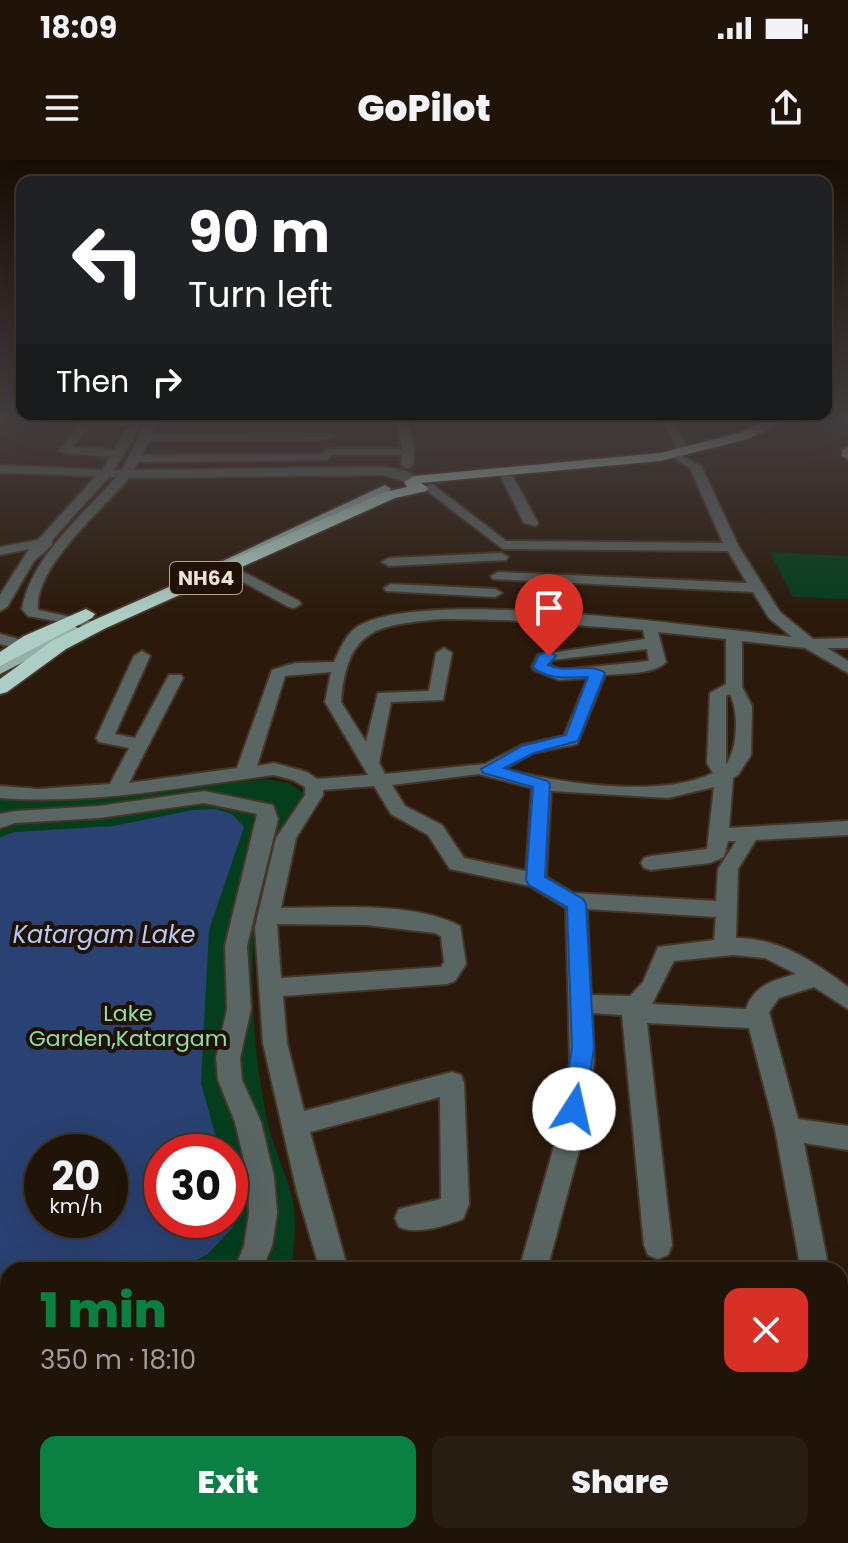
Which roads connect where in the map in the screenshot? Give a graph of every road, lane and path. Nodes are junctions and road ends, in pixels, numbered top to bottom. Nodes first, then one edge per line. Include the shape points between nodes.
1 (95, 486) edge
2 (115, 486) edge
3 (401, 486) edge
4 (429, 486) edge
5 (511, 486) edge
6 (704, 486) edge
7 (387, 492) junction
8 (531, 523) dead end
9 (71, 538) junction
10 (44, 543) junction
11 (732, 547) junction
12 (502, 551) junction
13 (0, 552) edge
14 (31, 556) junction
15 (52, 558) junction
16 (389, 562) dead end
17 (228, 568) junction
18 (498, 576) junction
19 (391, 588) dead end
20 (756, 588) junction
21 (495, 593) junction
22 (294, 604) dead end
23 (0, 607) edge
24 (491, 614) junction
25 (774, 615) junction
26 (84, 624) junction
27 (652, 636) junction
28 (734, 637) junction
29 (0, 639) edge
30 (848, 643) edge
31 (809, 644) junction
32 (35, 649) junction
33 (444, 653) dead end
34 (142, 656) dead end
35 (0, 660) edge
36 (340, 667) junction
37 (848, 668) edge
38 (0, 669) edge
39 (598, 673) junction
40 (0, 677) edge
41 (175, 678) dead end
42 (734, 687) junction
43 (0, 688) edge
44 (140, 744) junction
45 (371, 762) junction
46 (489, 769) junction
47 (245, 773) junction
48 (724, 776) junction
49 (380, 781) junction
50 (542, 784) junction
51 (314, 785) junction
52 (1, 789) edge
53 (116, 790) junction
54 (0, 821) edge
55 (848, 828) edge
56 (750, 834) junction
57 (719, 835) junction
58 (651, 863) dead end
59 (536, 880) junction
60 (570, 900) junction
61 (718, 909) dead end
62 (268, 916) junction
63 (725, 950) junction
64 (817, 977) junction
65 (271, 988) junction
66 (848, 1000) edge
67 (581, 1003) junction
68 (634, 1010) junction
69 (758, 1019) junction
70 (297, 1124) junction
71 (788, 1129) junction
72 (848, 1138) edge
73 (409, 1218) dead end
74 (658, 1245) dead end
75 (251, 1262) edge
76 (332, 1262) edge
77 (535, 1262) edge
78 (813, 1262) edge

1 - 10 street
2 - 9 street
3 - 7 highway, NH64
4 - 12 street
5 - 8 street
6 - 11 street
7 - 17 highway, NH64
7 - 26 main road
7 - 26 highway, NH64 via 367,494
9 - 10 street
9 - 15 street
10 - 13 street
10 - 14 street
11 - 12 street
11 - 20 street
12 - 16 street
12 - 18 street
13 - 14 street
14 - 15 street
14 - 23 street
15 - 26 street via 33,586 29,609 43,617
17 - 22 street
17 - 26 highway, NH64
18 - 20 street
18 - 21 street
19 - 21 street
20 - 25 street
21 - 24 street
24 - 27 street
24 - 36 street via 417,615 373,625 361,630
25 - 28 street via 759,628
25 - 31 street
26 - 32 highway, NH64
26 - 32 highway, NH64
27 - 28 street
27 - 39 street via 656,664
27 - 39 street via 549,656 540,667 559,675
28 - 31 street
28 - 42 street
29 - 32 street
30 - 31 street
31 - 37 street
32 - 35 highway, NH64
32 - 38 main road
32 - 40 main road
32 - 43 highway, NH64
33 - 45 street via 437,696 385,696
34 - 44 street via 105,738
36 - 45 street via 333,702
36 - 47 street via 278,673
39 - 46 street via 571,740 528,749
41 - 44 street
42 - 48 street via 744,706 742,755
42 - 48 street via 718,693 716,763
44 - 53 street
45 - 49 street
46 - 49 street
46 - 50 street
47 - 51 street via 274,769
47 - 53 street
48 - 50 street via 668,792
48 - 57 street
49 - 51 street
49 - 59 street via 398,810 435,830 457,864
50 - 59 street
51 - 62 street via 314,795 286,838
52 - 53 street via 38,795
54 - 75 street via 204,797 266,809 268,819 236,946 239,1009 228,1058 261,1177 263,1213
55 - 56 street
56 - 57 street
56 - 63 street via 728,869
57 - 58 street via 714,854
59 - 60 street
60 - 61 street
60 - 67 street via 576,904
62 - 65 street
62 - 65 street via 437,923 452,932 455,944 454,970 447,975
63 - 64 street via 764,949
63 - 68 street via 666,953 646,998
64 - 66 street
64 - 69 street via 765,994 758,1001
65 - 70 street via 275,1043
67 - 68 street
67 - 77 street via 582,1062 568,1143
68 - 69 street
68 - 74 street
69 - 71 street
70 - 73 street via 452,1083 455,1204 443,1214
70 - 76 street
71 - 72 street
71 - 78 street

